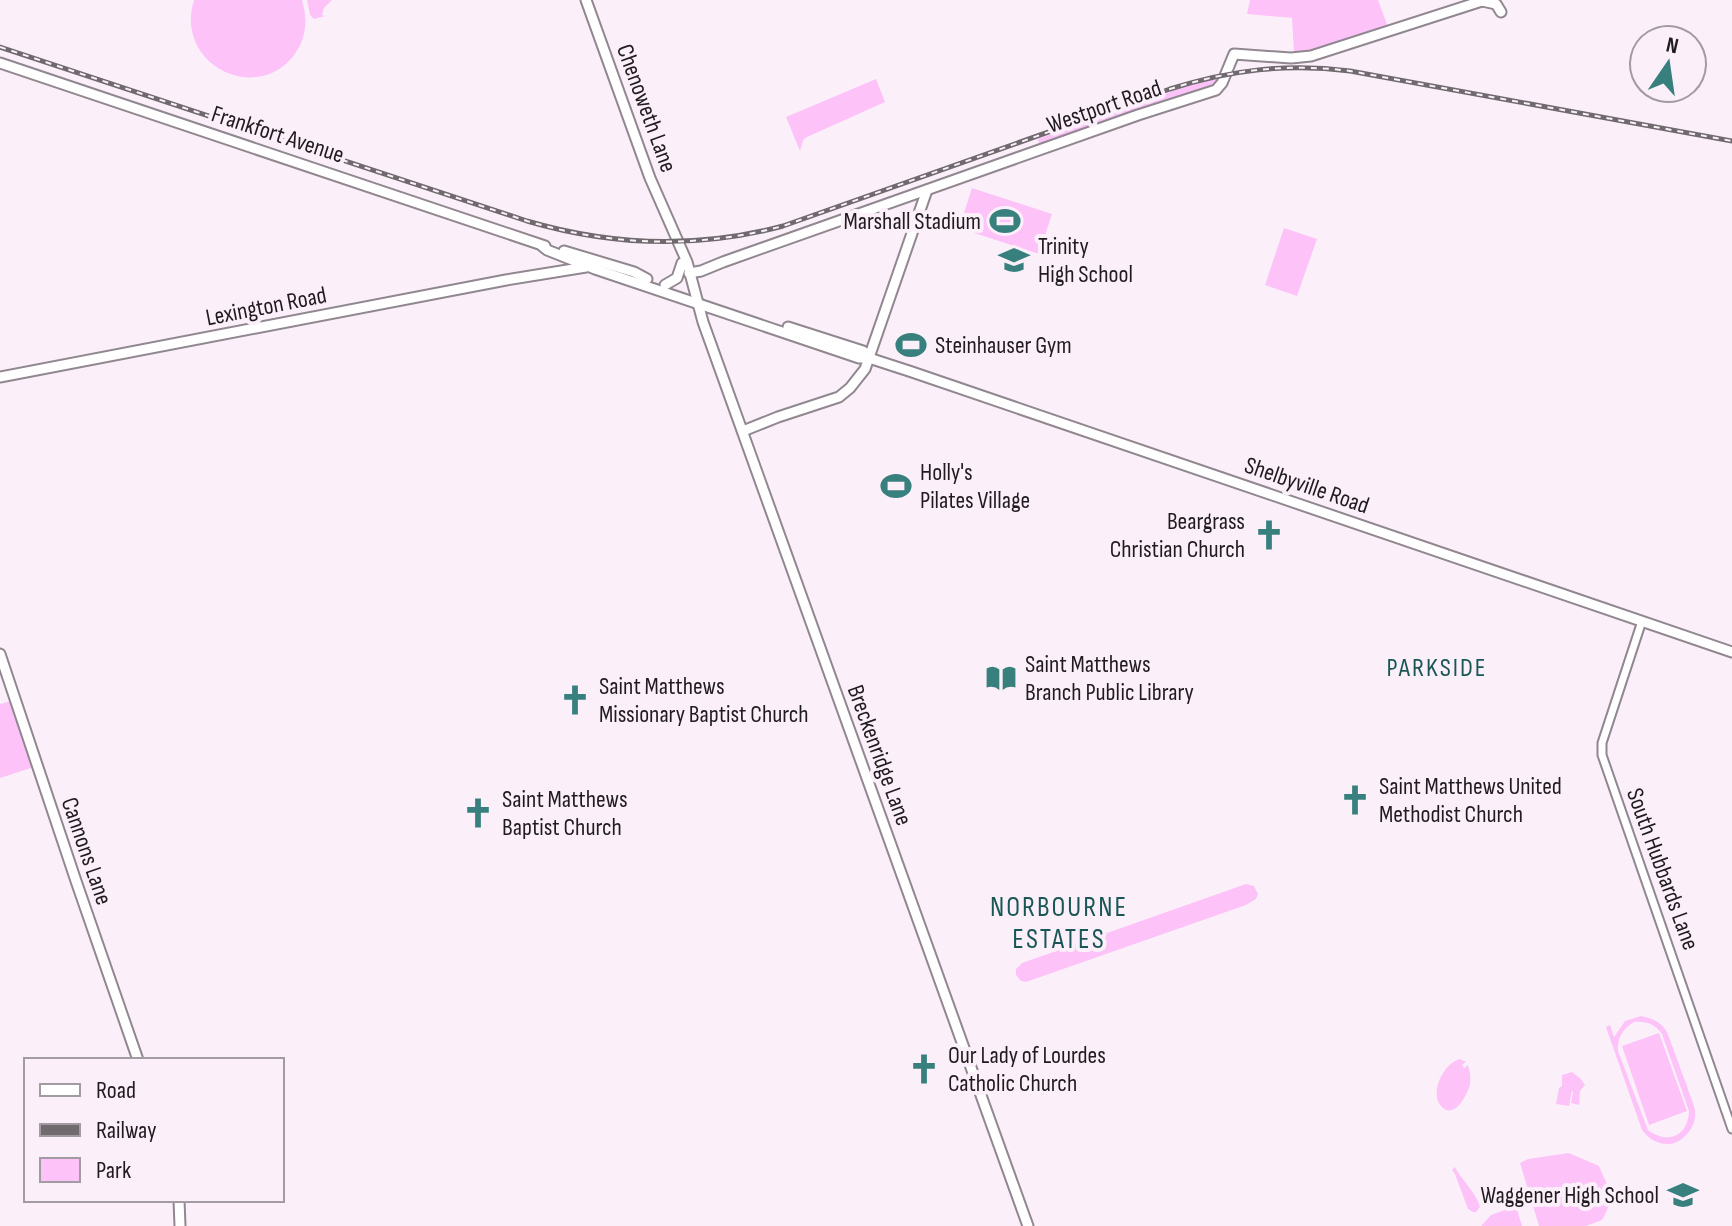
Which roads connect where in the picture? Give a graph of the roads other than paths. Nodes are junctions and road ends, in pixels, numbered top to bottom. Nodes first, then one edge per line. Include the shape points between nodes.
1 (586, 0) edge
2 (1483, 0) edge
3 (1501, 12) dead end
4 (0, 63) edge
5 (927, 190) junction
6 (542, 246) junction
7 (557, 253) junction
8 (585, 265) junction
9 (559, 267) junction
10 (687, 267) junction
11 (539, 274) junction
12 (646, 282) junction
13 (665, 285) junction
14 (697, 299) junction
15 (869, 358) junction
16 (0, 377) edge
17 (743, 431) junction
18 (1642, 621) junction
19 (1732, 652) edge
20 (0, 654) edge
21 (137, 1058) edge
22 (1732, 1129) edge
23 (179, 1202) edge
24 (180, 1226) edge
25 (1028, 1226) edge

1 - 10 main road, Chenoweth Lane
2 - 3 main road
2 - 5 main road, Westport Road via 1311,56 1234,54 1216,90
4 - 6 main road, Frankfort Avenue
5 - 10 main road, Westport Road via 701,271
5 - 15 main road
6 - 7 main road, Frankfort Avenue
6 - 12 main road, Frankfort Avenue via 634,272
7 - 8 main road, Frankfort Avenue
7 - 9 main road
8 - 9 main road, Lexington Road
8 - 11 main road, Lexington Road
8 - 12 main road, Lexington Road via 593,262
9 - 11 main road, Lexington Road
10 - 13 main road
10 - 14 main road, Chenoweth Lane
11 - 16 main road, Lexington Road
12 - 13 main road, Shelbyville Road
12 - 14 main road, Shelbyville Road
13 - 14 main road, Shelbyville Road
14 - 15 main road, Shelbyville Road via 863,351
14 - 17 main road, Breckenridge Lane
15 - 17 main road via 839,397
15 - 18 main road, Shelbyville Road
17 - 25 main road, Breckenridge Lane
18 - 19 main road, Shelbyville Road
18 - 22 street, South Hubbards Lane via 1602,755
20 - 21 main road, Cannons Lane
23 - 24 main road

